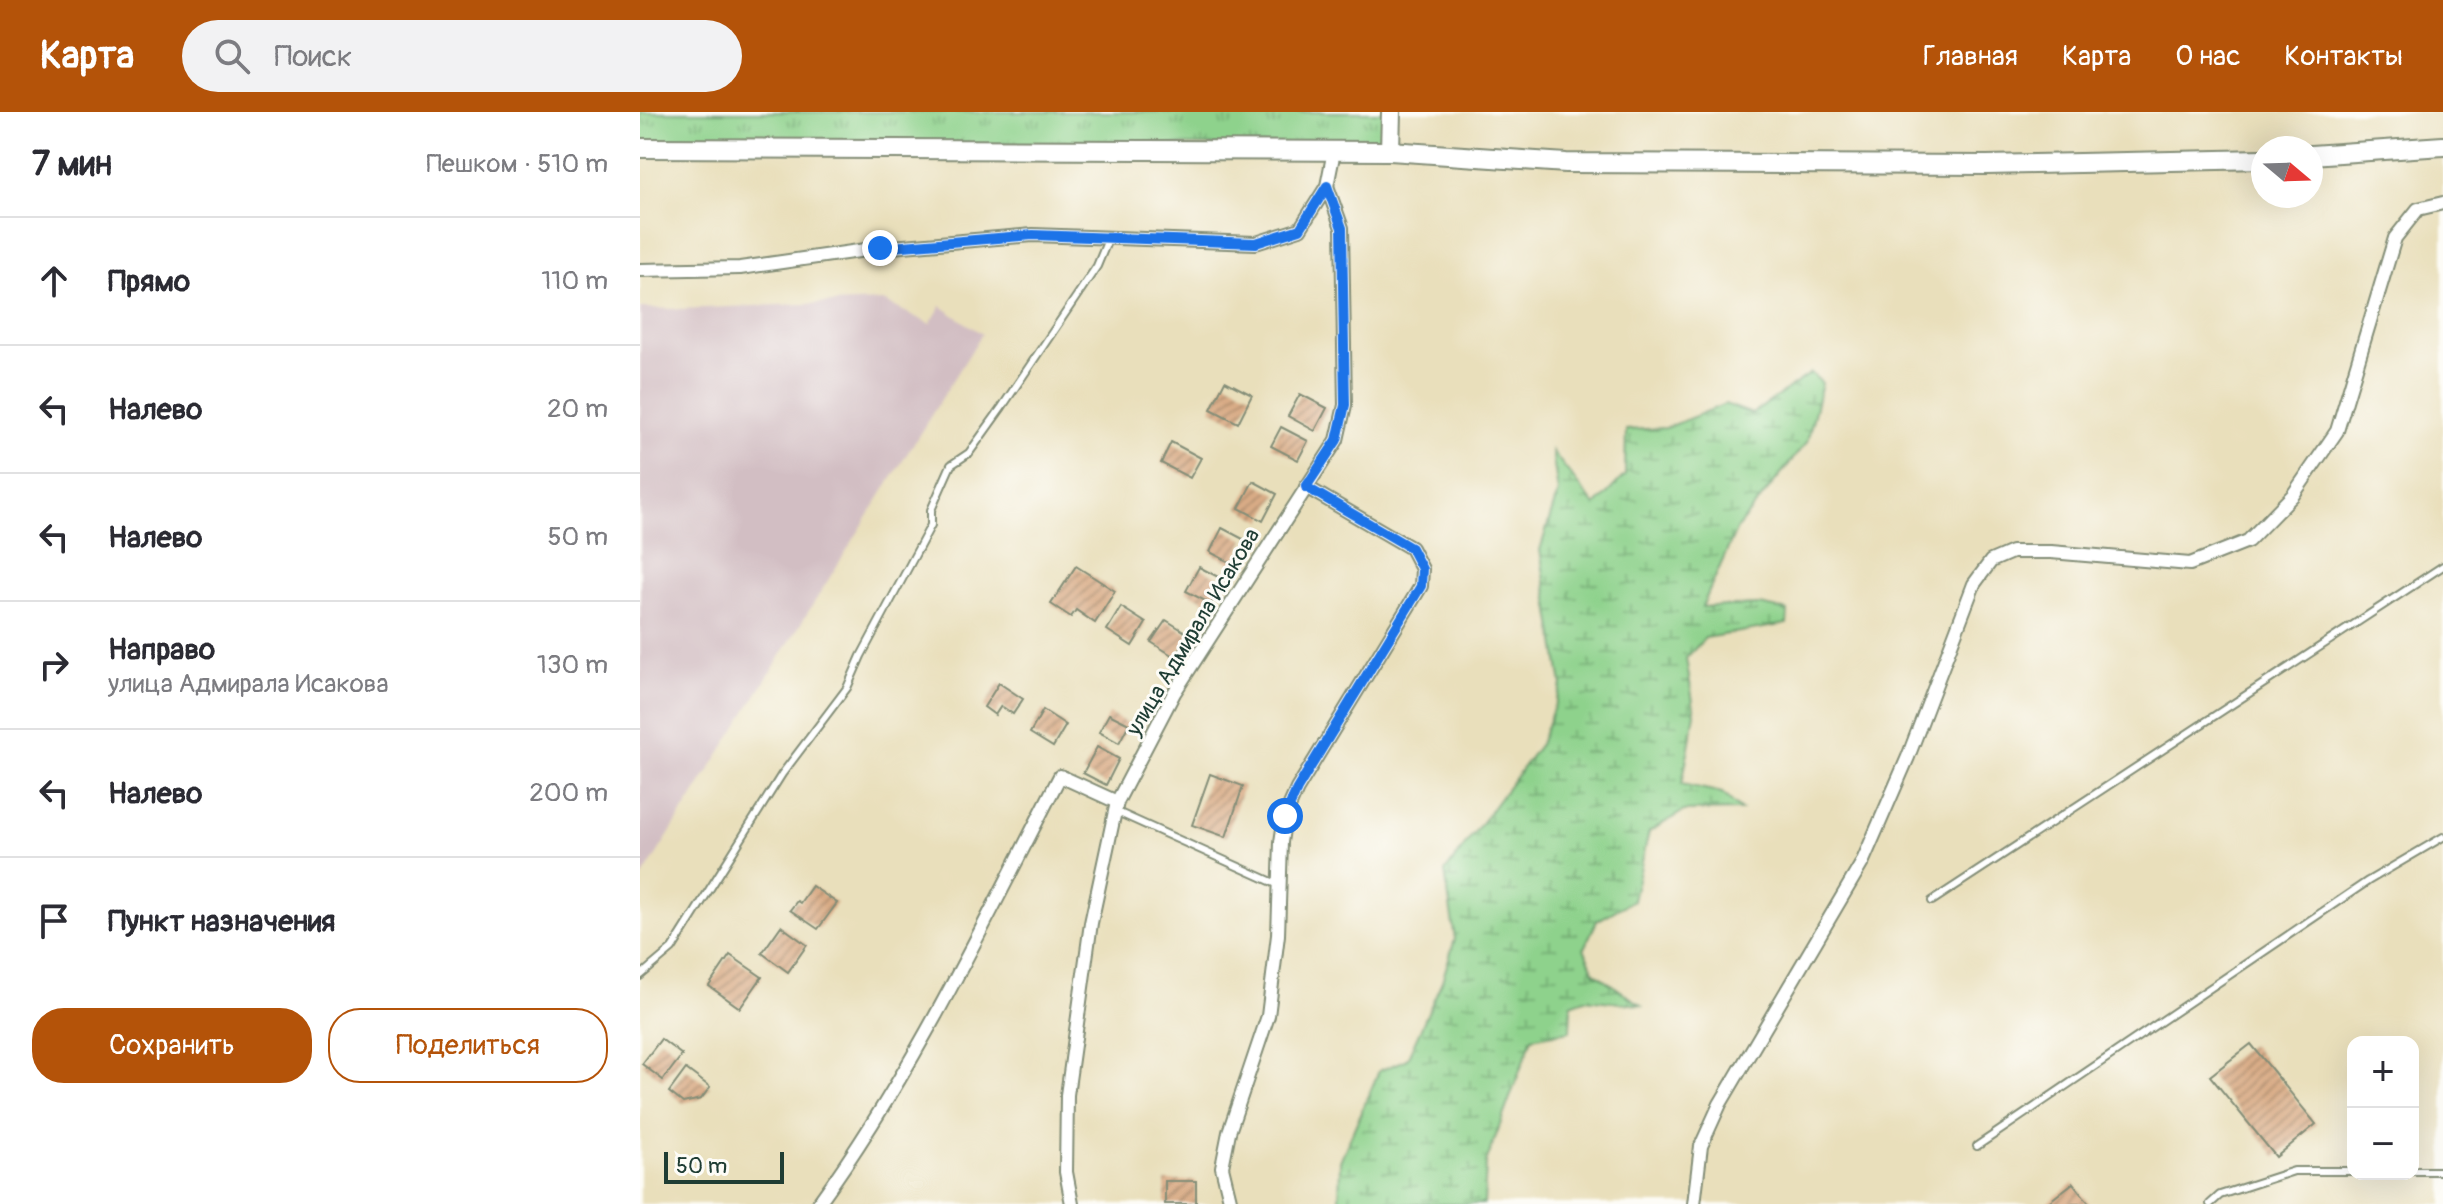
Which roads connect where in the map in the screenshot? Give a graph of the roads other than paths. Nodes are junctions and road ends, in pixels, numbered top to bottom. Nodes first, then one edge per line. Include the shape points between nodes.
1 (1391, 112) edge
2 (2443, 146) edge
3 (640, 148) edge
4 (1334, 151) junction
5 (1390, 151) junction
6 (2323, 154) edge
7 (2251, 159) edge
8 (1327, 186) junction
9 (2443, 203) edge
10 (1109, 237) junction
11 (640, 270) edge
12 (1306, 487) junction
13 (2443, 566) edge
14 (1116, 806) junction
15 (2443, 837) edge
16 (1279, 885) junction
17 (1932, 901) dead end
18 (640, 976) edge
19 (1977, 1146) dead end
20 (2347, 1171) edge
21 (2419, 1171) edge
22 (2443, 1171) edge
23 (818, 1204) edge
24 (1072, 1204) edge
25 (1231, 1204) edge
26 (1694, 1204) edge
27 (2210, 1204) edge

1 - 5 main road
2 - 6 main road
3 - 4 main road
4 - 5 main road
4 - 8 street
5 - 7 main road via 1566,163 1987,165
8 - 10 street via 1300,229 1256,243
8 - 12 street, улица Адмирала Исакова via 1342,228 1345,405 1337,440
9 - 26 street via 2418,209 2395,238 2337,431 2293,495 2248,541 2190,564 2051,552 2012,552 1991,561 1974,584 1862,863 1720,1104 1701,1146
10 - 11 street via 1033,235 880,248 740,268
10 - 18 lane via 1097,266 1002,407 969,453 951,465 931,510 931,525 847,688 782,774 672,949
12 - 14 street, улица Адмирала Исакова via 1174,693
12 - 16 street via 1411,548 1422,569 1421,586 1297,789 1285,816
13 - 17 lane
14 - 16 lane
14 - 23 street via 1060,776 903,1073
14 - 24 street, улица Адмирала Исакова via 1091,923 1067,1095 1066,1172
15 - 19 lane via 2368,881
16 - 25 street via 1268,1016 1222,1167
20 - 27 lane via 2294,1171 2220,1195
21 - 22 lane

